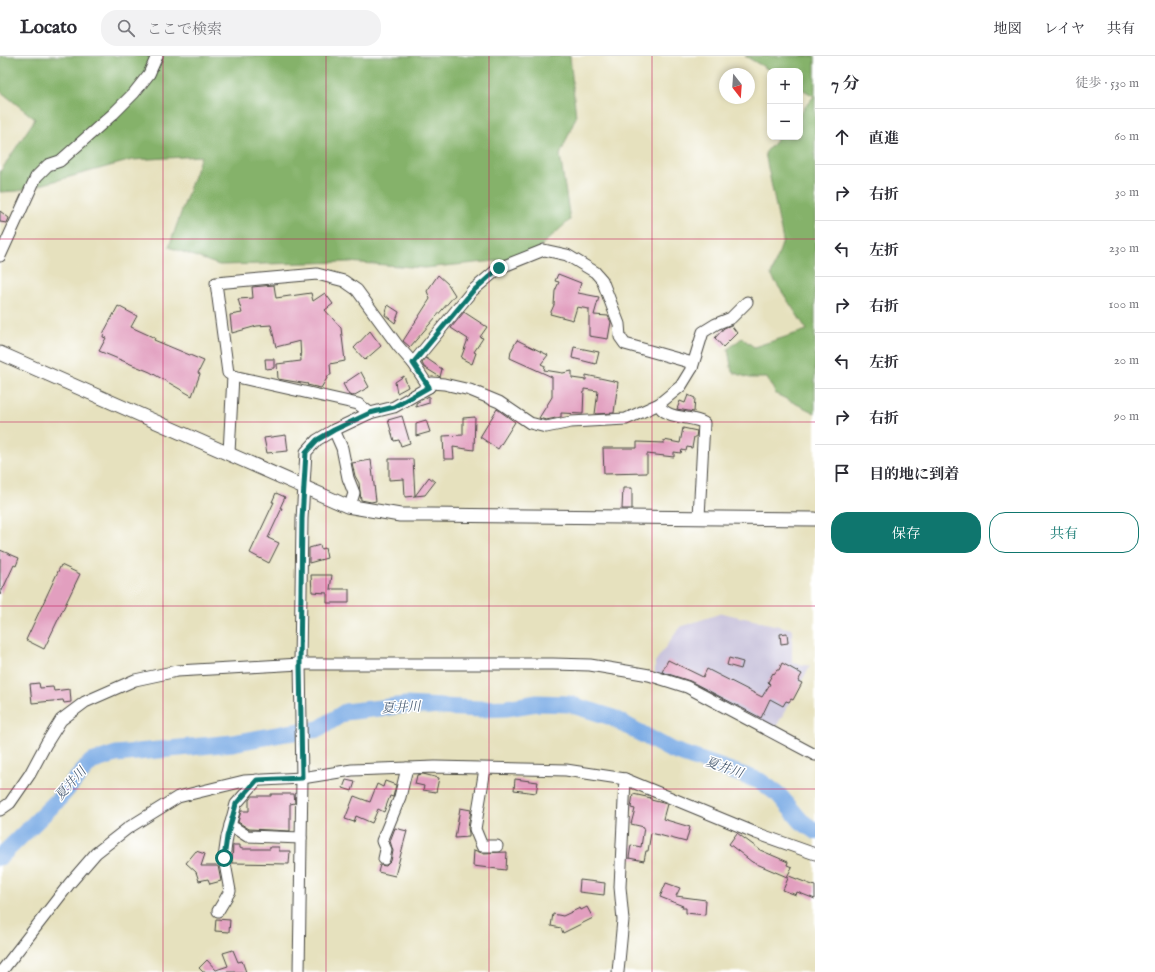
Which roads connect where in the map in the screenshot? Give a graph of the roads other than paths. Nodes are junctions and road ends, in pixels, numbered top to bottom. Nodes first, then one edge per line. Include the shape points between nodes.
1 (158, 56) edge
2 (0, 256) edge
3 (747, 302) dead end
4 (0, 353) edge
5 (413, 363) junction
6 (692, 368) junction
7 (233, 376) junction
8 (429, 387) junction
9 (659, 404) junction
10 (370, 413) junction
11 (334, 430) junction
12 (229, 453) junction
13 (305, 486) junction
14 (350, 506) junction
15 (699, 517) junction
16 (815, 519) edge
17 (300, 668) junction
18 (815, 755) edge
19 (407, 768) junction
20 (485, 769) junction
21 (302, 778) junction
22 (625, 779) junction
23 (257, 780) junction
24 (0, 810) edge
25 (230, 824) junction
26 (301, 838) junction
27 (497, 846) dead end
28 (815, 854) edge
29 (384, 858) dead end
30 (218, 911) dead end
31 (1, 972) edge
32 (298, 972) edge
33 (618, 972) edge

1 - 2 street via 149,74 113,114 60,161 48,165 36,177
3 - 6 street via 731,318 703,332
4 - 12 street
5 - 6 street via 467,297 499,268 544,250 567,255 595,272 602,280 619,324 620,338 625,344 689,362
5 - 7 street via 357,290 344,281 317,274 216,283 228,373
5 - 8 street
6 - 9 street via 681,386
7 - 10 street via 358,404
7 - 12 street
8 - 9 street via 432,383 470,390 499,402 530,423 546,427 571,422 626,419
8 - 10 street via 394,407
9 - 15 street via 667,413 704,423
10 - 11 street
11 - 13 street via 317,440 306,452
11 - 14 street via 342,448 354,493
12 - 13 street
13 - 14 street
13 - 17 street via 302,519
14 - 15 street via 415,515
15 - 16 street
17 - 18 street via 553,664 590,665 649,674 687,687
17 - 21 street
17 - 24 street via 177,671 135,680 85,702 61,720 30,774 10,803
19 - 20 street
19 - 21 street via 352,770
19 - 29 street via 400,797 382,841 386,850
20 - 22 street via 566,770
20 - 27 street via 475,829 482,846
21 - 23 street
21 - 26 street
22 - 28 street via 756,833
22 - 33 street via 620,887 623,920
23 - 25 street via 236,804
23 - 31 street via 244,780 178,797 128,828 96,853
25 - 26 street via 247,836
25 - 30 street via 224,858 230,891
26 - 32 street

